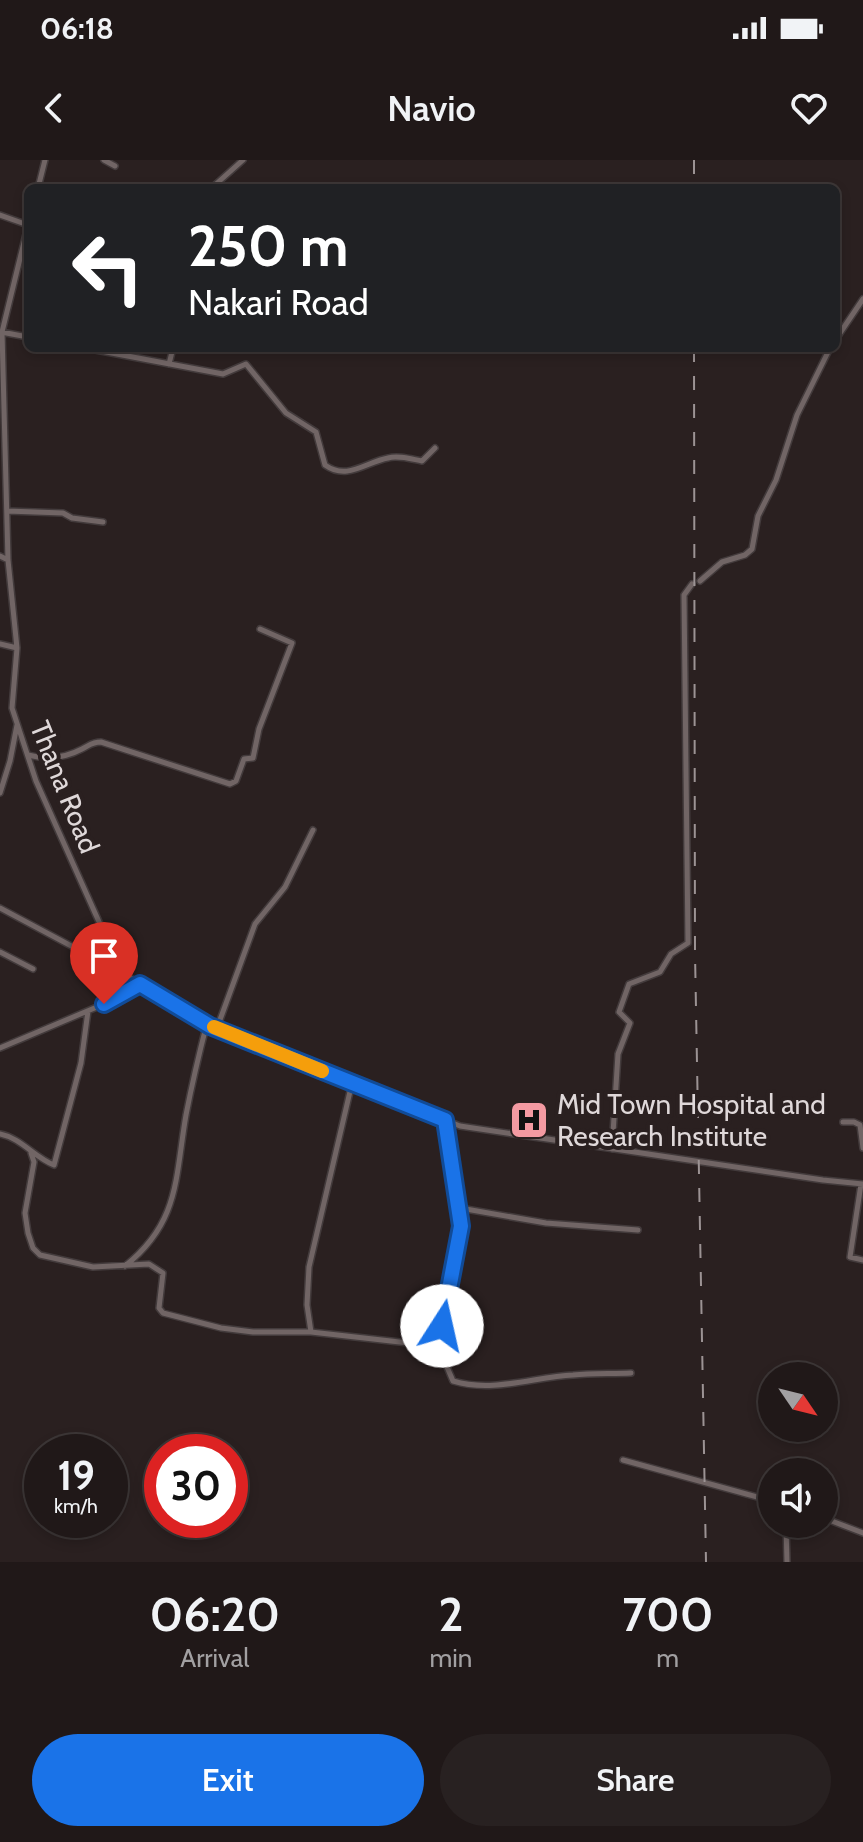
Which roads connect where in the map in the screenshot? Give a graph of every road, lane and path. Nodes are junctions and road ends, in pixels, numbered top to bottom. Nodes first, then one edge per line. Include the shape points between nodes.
1 (45, 160) edge
2 (104, 160) edge
3 (243, 160) edge
4 (115, 166) dead end
5 (39, 184) edge
6 (216, 184) edge
7 (0, 215) edge
8 (24, 224) edge
9 (24, 242) edge
10 (863, 299) edge
11 (1, 332) edge
12 (840, 333) edge
13 (24, 336) edge
14 (110, 352) edge
15 (172, 352) edge
16 (828, 352) edge
17 (169, 364) junction
18 (435, 448) dead end
19 (7, 511) junction
20 (103, 522) dead end
21 (0, 556) edge
22 (8, 560) junction
23 (700, 581) dead end
24 (692, 584) dead end
25 (260, 629) dead end
26 (0, 644) edge
27 (17, 648) junction
28 (18, 724) junction
29 (27, 755) junction
30 (0, 793) edge
31 (313, 830) dead end
32 (0, 908) edge
33 (109, 945) junction
34 (0, 952) edge
35 (94, 958) junction
36 (33, 969) dead end
37 (122, 973) junction
38 (140, 984) junction
39 (88, 1011) junction
40 (207, 1023) junction
41 (217, 1028) junction
42 (0, 1048) edge
43 (352, 1083) junction
44 (445, 1120) junction
45 (843, 1122) dead end
46 (0, 1134) edge
47 (863, 1148) edge
48 (612, 1149) junction
49 (31, 1153) junction
50 (862, 1184) edge
51 (460, 1208) junction
52 (638, 1230) dead end
53 (863, 1260) edge
54 (125, 1266) junction
55 (311, 1332) junction
56 (444, 1347) junction
57 (631, 1373) dead end
58 (623, 1460) dead end
59 (758, 1497) edge
60 (838, 1523) edge
61 (863, 1533) edge
62 (786, 1538) edge
63 (787, 1562) edge

1 - 5 street
2 - 4 street
3 - 6 street
7 - 8 street
9 - 11 street, Thana Road
10 - 12 street
11 - 13 street
11 - 19 street, Thana Road
14 - 17 street
15 - 17 street
16 - 23 street via 758,516 752,549 722,562
17 - 18 street via 223,374 241,364 251,368 286,413 316,432 330,469 354,471 393,456 422,461
19 - 20 street via 63,513
19 - 22 street, Thana Road
21 - 22 street
22 - 27 street, Thana Road
24 - 48 street via 684,595 688,943 671,954 660,972 631,982 626,990 619,1012 630,1023 618,1054
25 - 29 street via 292,643 253,758 244,759 236,781 230,784 101,742 54,758
26 - 27 street
27 - 28 street, Thana Road via 12,708
28 - 29 street, Thana Road
28 - 30 street
29 - 33 street, Thana Road
31 - 41 street via 285,887 255,924
32 - 35 street
33 - 35 street
33 - 37 street, Thana Road
34 - 36 street
35 - 37 street
37 - 38 street
38 - 39 street
38 - 40 street
39 - 42 street
39 - 49 street via 81,1063 54,1165
40 - 41 street
40 - 54 street via 174,1195 144,1251
41 - 43 street
43 - 44 street
43 - 55 street via 309,1267
44 - 48 street
44 - 51 street
45 - 47 street via 860,1125
46 - 49 street
48 - 50 street
49 - 54 street via 25,1213 33,1248 40,1255 93,1267
50 - 53 street via 850,1257
51 - 52 street via 546,1223
51 - 56 street via 442,1326
54 - 55 street via 149,1264 163,1273 163,1313 221,1328
55 - 56 street
56 - 57 street via 453,1381 462,1383 507,1385
58 - 59 street
60 - 61 street
62 - 63 street

